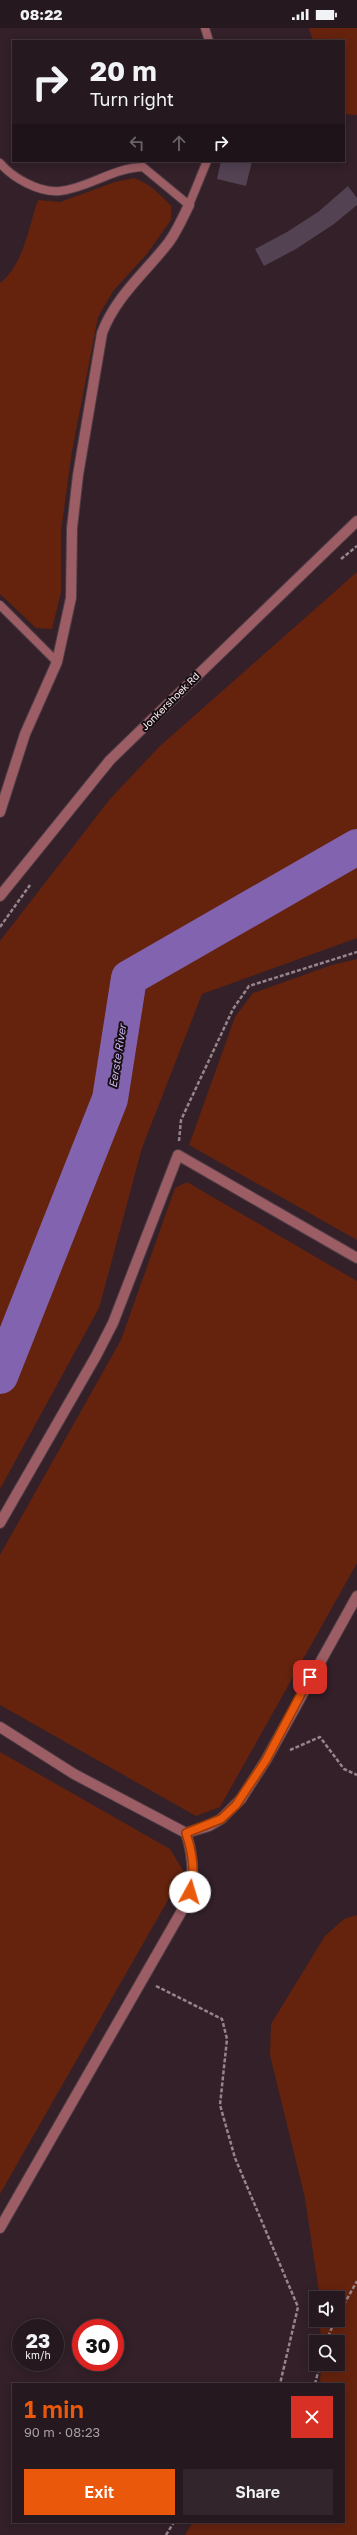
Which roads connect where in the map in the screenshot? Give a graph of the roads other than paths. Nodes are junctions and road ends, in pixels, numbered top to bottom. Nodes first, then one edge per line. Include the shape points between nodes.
1 (205, 28) edge
2 (209, 40) edge
3 (207, 162) edge
4 (0, 163) edge
5 (189, 204) junction
6 (357, 521) edge
7 (0, 605) edge
8 (57, 662) junction
9 (0, 812) edge
10 (0, 896) edge
11 (357, 1258) edge
12 (0, 1523) edge
13 (357, 1596) edge
14 (0, 1727) edge
15 (186, 1833) junction
16 (0, 2228) edge

1 - 2 lane
3 - 5 lane
4 - 5 lane via 22,182 59,191 125,168 143,167
5 - 8 street via 169,242 122,295 108,317 102,333 73,513 72,598
6 - 10 street, Jonkershoek Rd via 110,760
7 - 8 lane
8 - 9 street via 25,734
11 - 12 street via 178,1155 113,1323
13 - 15 street via 266,1760 231,1811 209,1826
14 - 15 street via 74,1774
15 - 16 street via 190,1846 193,1884 188,1900

